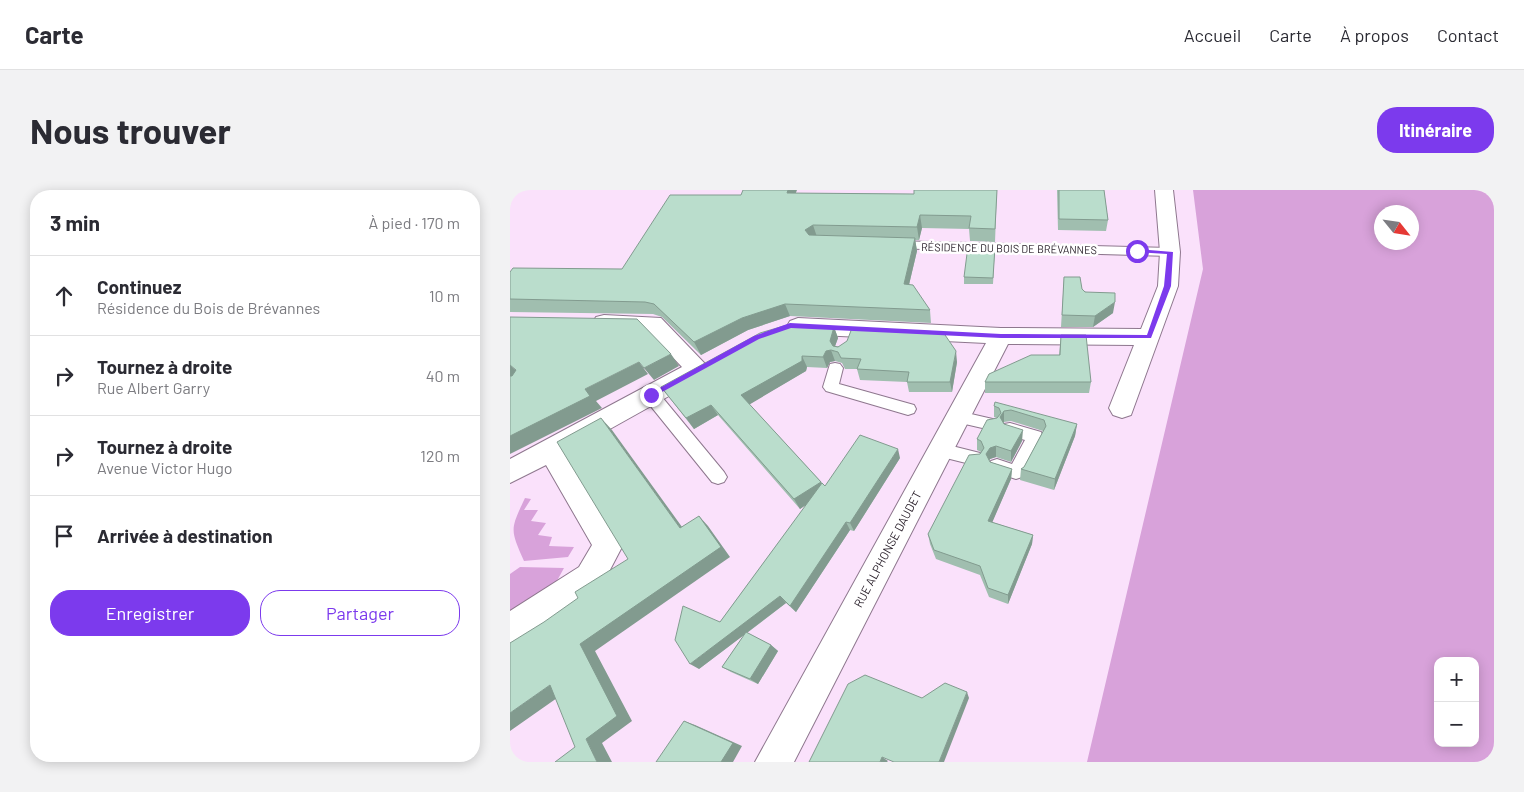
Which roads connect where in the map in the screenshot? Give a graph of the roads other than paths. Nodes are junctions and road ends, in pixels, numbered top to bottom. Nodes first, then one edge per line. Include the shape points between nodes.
1 (1164, 190) edge
2 (876, 244) edge
3 (1170, 252) junction
4 (586, 321) edge
5 (774, 331) edge
6 (1001, 336) junction
7 (1149, 337) junction
8 (835, 368) edge
9 (651, 395) junction
10 (1122, 408) dead end
11 (908, 409) dead end
12 (958, 417) junction
13 (990, 424) edge
14 (1010, 429) edge
15 (550, 450) junction
16 (940, 450) junction
17 (974, 458) edge
18 (998, 466) edge
19 (511, 470) edge
20 (718, 477) dead end
21 (510, 630) edge
22 (774, 762) edge

1 - 3 street
2 - 3 lane, RÉSIDENCE DU BOIS DE BRÉVANNES
3 - 7 street via 1168,286
4 - 9 street via 653,322 706,365
5 - 6 street via 790,326 847,336
6 - 7 street
6 - 12 street, RUE ALPHONSE DAUDET
7 - 10 street
8 - 11 lane via 830,387
9 - 15 street
9 - 20 lane
12 - 13 lane
12 - 16 street, RUE ALPHONSE DAUDET
14 - 18 lane via 1035,437 1016,472
15 - 19 street
15 - 21 street via 608,544 590,577
16 - 17 lane
16 - 22 street, RUE ALPHONSE DAUDET

